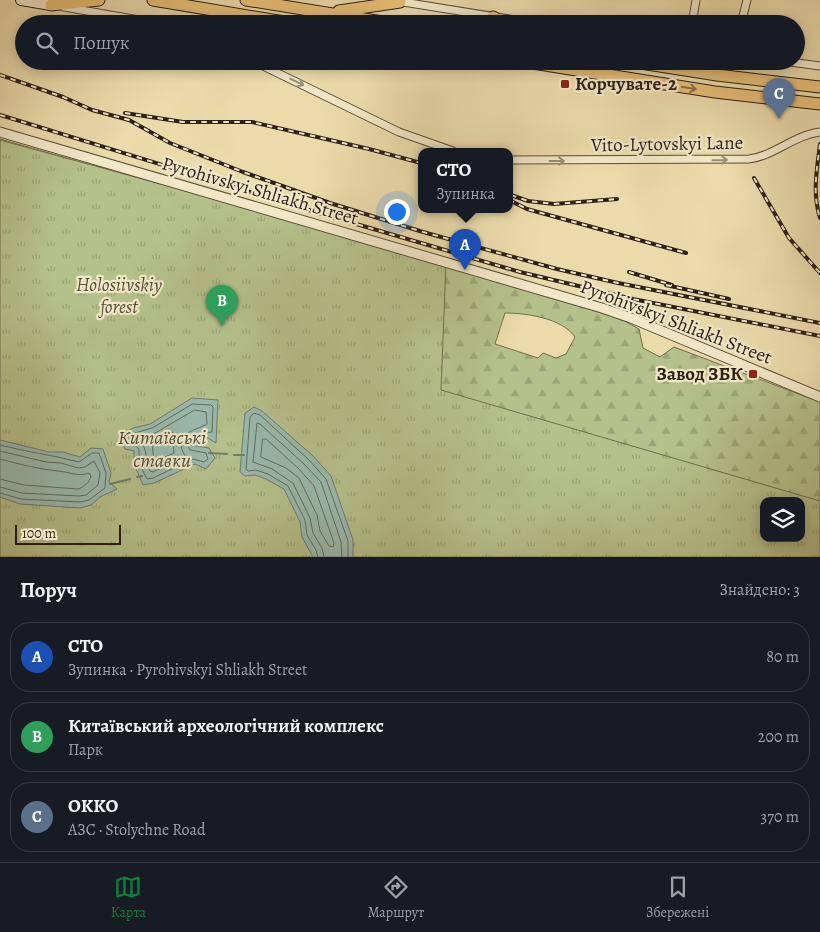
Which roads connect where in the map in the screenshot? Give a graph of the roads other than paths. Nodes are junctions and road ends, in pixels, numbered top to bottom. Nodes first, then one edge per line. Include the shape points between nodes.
1 (20, 0) edge
2 (99, 0) edge
3 (153, 0) edge
4 (246, 0) edge
5 (696, 0) edge
6 (747, 0) edge
7 (394, 1) edge
8 (51, 5) junction
9 (328, 12) junction
10 (109, 15) edge
11 (242, 15) edge
12 (345, 15) edge
13 (482, 15) edge
14 (694, 15) edge
15 (743, 15) edge
16 (805, 64) edge
17 (820, 66) edge
18 (272, 70) edge
19 (577, 70) edge
20 (686, 70) edge
21 (820, 87) edge
22 (820, 104) edge
23 (0, 132) edge
24 (820, 132) edge
25 (444, 148) edge
26 (513, 160) edge
27 (820, 397) edge

1 - 8 main road
2 - 8 highway
3 - 11 highway
4 - 9 highway
5 - 14 street
6 - 15 street
7 - 9 highway
7 - 13 street
8 - 10 street
9 - 12 highway
16 - 17 street
18 -> 25 street via 399,132
19 -> 22 highway via 715,92
20 - 21 highway
23 - 27 street, Pyrohivskyi Shliakh Street via 602,308
26 -> 24 street, Vito-Lytovskyi Lane via 748,159 766,156 802,136

